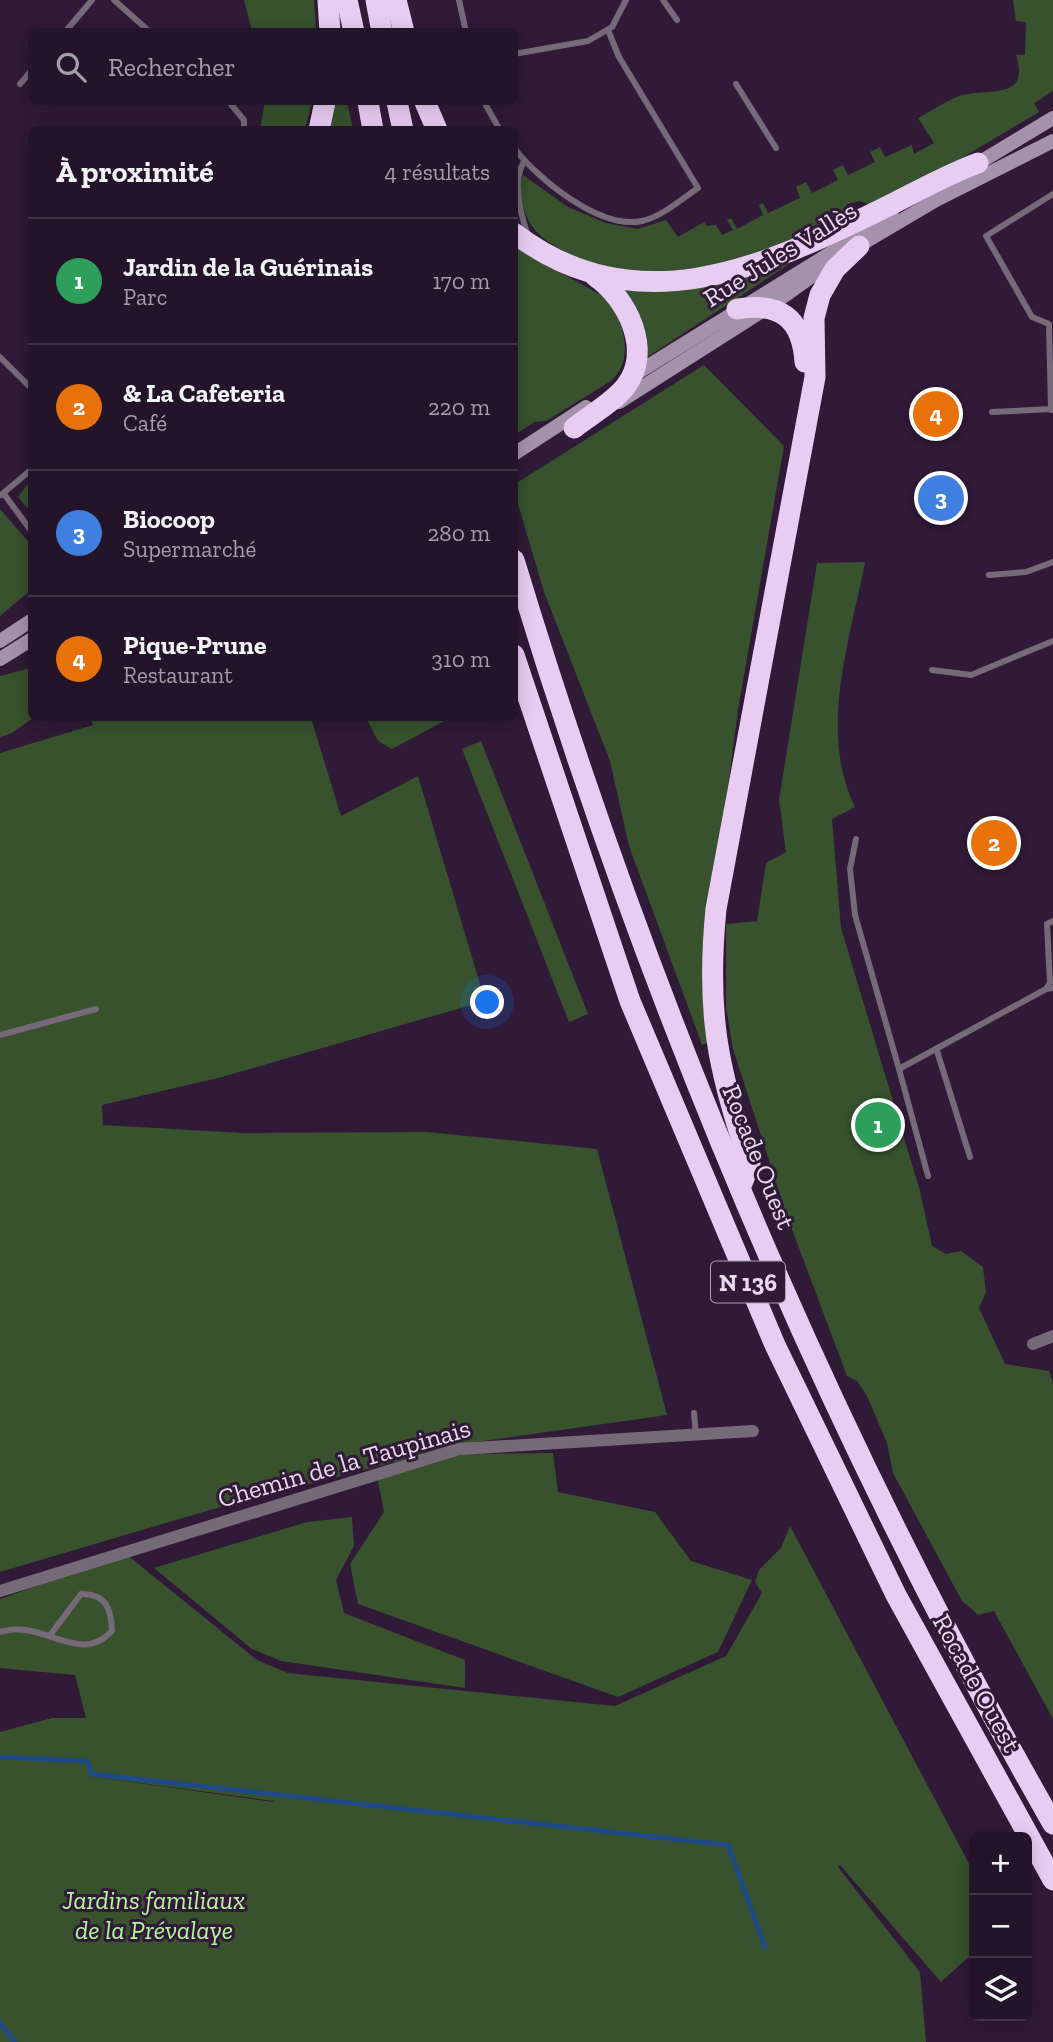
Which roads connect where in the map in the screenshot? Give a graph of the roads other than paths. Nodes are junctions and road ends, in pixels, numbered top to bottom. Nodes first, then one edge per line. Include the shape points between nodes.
1 (92, 0) edge
2 (114, 0) edge
3 (328, 0) edge
4 (347, 0) edge
5 (376, 0) edge
6 (396, 0) edge
7 (459, 0) edge
8 (625, 0) edge
9 (663, 0) edge
10 (677, 20) dead end
11 (68, 28) edge
12 (146, 28) edge
13 (330, 28) edge
14 (353, 28) edge
15 (381, 28) edge
16 (403, 28) edge
17 (465, 28) edge
18 (608, 30) junction
19 (518, 53) edge
20 (28, 75) edge
21 (20, 84) dead end
22 (736, 84) dead end
23 (232, 105) edge
24 (325, 105) edge
25 (369, 105) edge
26 (398, 105) edge
27 (426, 105) edge
28 (486, 105) edge
29 (1053, 118) edge
30 (244, 126) edge
31 (320, 126) edge
32 (372, 126) edge
33 (401, 126) edge
34 (435, 126) edge
35 (498, 126) edge
36 (1053, 141) edge
37 (776, 148) dead end
38 (518, 153) edge
39 (524, 161) junction
40 (978, 163) junction
41 (1053, 194) edge
42 (523, 239) edge
43 (859, 246) junction
44 (593, 274) junction
45 (770, 306) junction
46 (737, 309) junction
47 (0, 357) edge
48 (632, 376) junction
49 (28, 385) edge
50 (1052, 409) edge
51 (992, 412) dead end
52 (574, 428) junction
53 (539, 439) junction
54 (518, 452) edge
55 (28, 472) edge
56 (2, 494) edge
57 (788, 521) junction
58 (28, 527) edge
59 (1053, 562) edge
60 (518, 572) edge
61 (989, 575) dead end
62 (28, 623) edge
63 (1053, 641) edge
64 (0, 642) edge
65 (28, 642) edge
66 (0, 659) edge
67 (518, 666) edge
68 (932, 670) dead end
69 (856, 839) dead end
70 (1053, 921) edge
71 (1049, 989) edge
72 (96, 1009) dead end
73 (0, 1035) edge
74 (937, 1051) junction
75 (899, 1069) junction
76 (970, 1157) dead end
77 (928, 1176) dead end
78 (740, 1188) junction
79 (1053, 1336) edge
80 (1033, 1345) dead end
81 (694, 1413) dead end
82 (753, 1432) dead end
83 (696, 1435) junction
84 (0, 1591) edge
85 (0, 1632) edge
86 (51, 1634) junction
87 (1053, 1824) edge
88 (1053, 1880) edge

1 - 11 lane
2 - 12 lane
3 - 13 highway
4 - 14 highway
5 - 15 highway
6 - 16 highway
7 - 17 lane
8 - 18 lane
9 - 10 lane
18 - 19 lane via 577,44
18 - 39 lane via 619,57 698,188 652,217 634,222 572,200
20 - 21 lane
22 - 37 lane
23 - 30 lane
24 - 31 highway
25 - 32 highway
26 - 33 highway
27 - 34 highway
28 - 35 lane
29 - 40 main road, Rue Jules Vallès
36 - 43 main road, Rue Jules Vallès via 936,200
38 - 39 lane
39 - 42 lane via 518,187
40 - 44 highway via 793,249 727,273 667,283
40 - 46 main road, Rue Jules Vallès
41 - 50 lane via 986,236 1032,317 1049,324
42 - 44 highway
43 - 45 main road, Rue Jules Vallès
43 - 57 highway via 835,269 817,304 815,377
44 - 48 highway via 627,309 635,343
45 - 46 highway
45 - 52 main road, Rue Jules Vallès
45 - 57 highway via 794,325 804,350
46 - 48 main road, Rue Jules Vallès
47 - 49 lane
48 - 52 highway via 621,392
48 - 53 main road, Rue Jules Vallès
50 - 51 lane
52 - 53 main road, Rue Jules Vallès
53 - 54 main road, Rue Jules Vallès
55 - 56 lane
56 - 58 lane
57 - 78 highway via 716,909 710,971 722,1077 750,1164
59 - 61 lane via 1026,572
60 - 78 highway, Rocade Ouest / N 136 via 609,852
62 - 64 main road
63 - 68 lane via 971,675
65 - 66 main road
67 - 88 highway, Rocade Ouest / N 136 via 630,1001 775,1345 896,1595
69 - 75 lane via 850,869 855,915
70 - 71 lane via 1047,924
71 - 74 lane
72 - 73 lane
74 - 75 lane
74 - 76 lane
75 - 77 lane
78 - 87 highway, Rocade Ouest / N 136 via 857,1450
79 - 80 street
81 - 83 lane
82 - 83 street, Chemin de la Taupinais
83 - 84 street, Chemin de la Taupinais via 459,1449
85 - 86 lane via 11,1628
86 - 86 lane via 81,1594 93,1594 111,1610 112,1631 103,1642 77,1646

